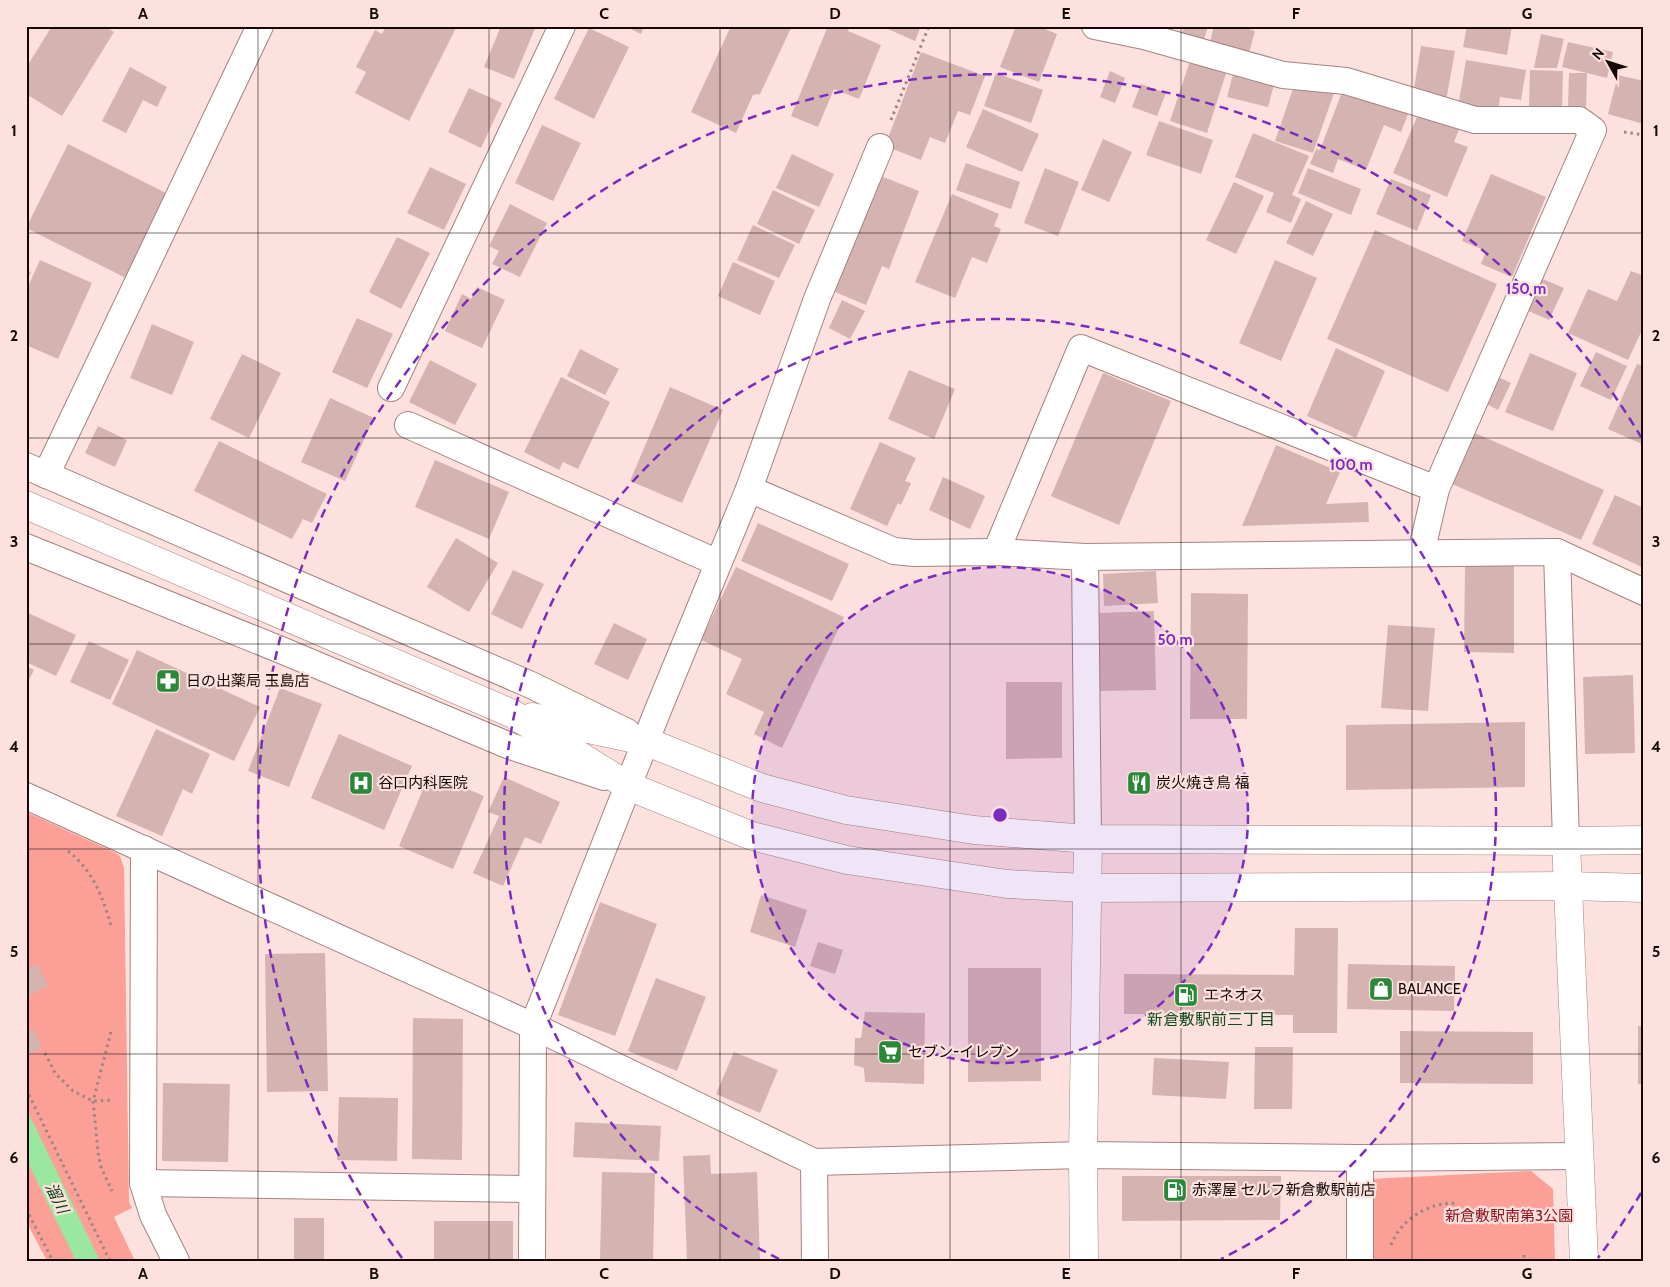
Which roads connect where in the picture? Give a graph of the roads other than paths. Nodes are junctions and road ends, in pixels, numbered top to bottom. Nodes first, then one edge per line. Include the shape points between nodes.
1 (260, 26) edge
2 (562, 26) edge
3 (1096, 26) edge
4 (880, 147) road end
5 (391, 388) dead end
6 (408, 425) dead end
7 (36, 470) edge
8 (749, 489) junction
9 (1436, 490) junction
10 (26, 505) edge
11 (26, 547) edge
12 (996, 552) junction
13 (1557, 552) junction
14 (1421, 553) junction
15 (1085, 557) junction
16 (718, 563) junction
17 (1644, 592) edge
18 (513, 714) junction
19 (645, 741) junction
20 (628, 786) junction
21 (26, 796) edge
22 (1088, 839) junction
23 (1644, 840) edge
24 (1566, 841) junction
25 (144, 849) junction
26 (1568, 886) junction
27 (1086, 888) junction
28 (1644, 888) edge
29 (533, 1026) junction
30 (1083, 1155) junction
31 (1579, 1156) junction
32 (1360, 1158) junction
33 (814, 1162) junction
34 (143, 1183) junction
35 (531, 1190) junction
36 (176, 1261) edge
37 (532, 1261) edge
38 (815, 1261) edge
39 (1084, 1261) edge
40 (1360, 1261) edge
41 (1584, 1261) edge

1 - 7 street
2 - 5 street
3 - 9 street via 1283,75 1346,81 1475,120 1579,120 1593,130
4 - 8 street via 817,299
6 - 16 street
7 - 19 street via 531,685
8 - 12 street via 894,551
8 - 16 street
9 - 12 street via 1081,348
9 - 14 street
10 - 18 street
11 - 20 street via 510,746
12 - 15 street
13 - 14 street
13 - 17 street
13 - 24 street
14 - 15 street
15 - 22 street
16 - 19 street
18 - 19 street
18 - 20 street
19 - 20 street
19 - 22 street via 762,788 846,810 974,830
20 - 27 street via 752,836 847,860 1007,884
20 - 29 street
21 - 25 street
22 - 24 street
22 - 27 street
23 - 24 street
24 - 26 street
25 - 29 street
25 - 34 street
26 - 27 street
26 - 28 street
26 - 31 street
27 - 30 street
29 - 33 street
29 - 35 street
30 - 32 street
30 - 33 street
30 - 39 street
31 - 32 street
31 - 41 street
32 - 40 street
33 - 38 street
34 - 35 street
34 - 36 street via 153,1215
35 - 37 street

